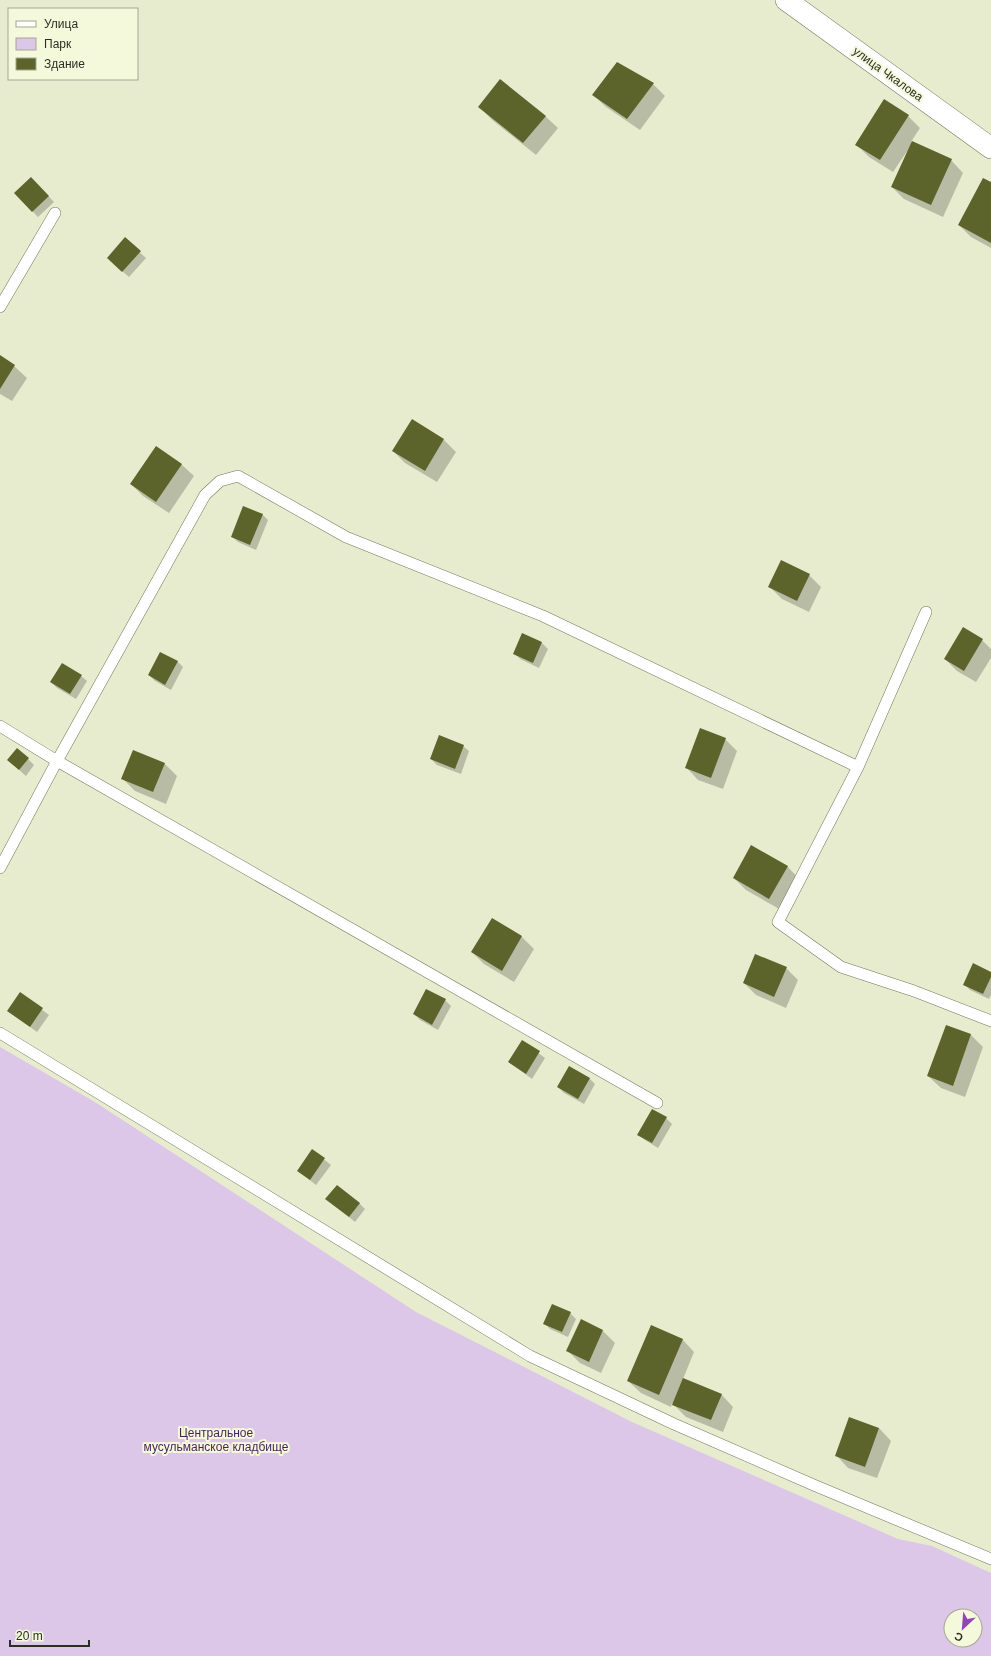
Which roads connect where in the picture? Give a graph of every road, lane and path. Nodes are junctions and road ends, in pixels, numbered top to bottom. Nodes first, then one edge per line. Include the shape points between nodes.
1 (786, 0) edge
2 (806, 0) edge
3 (826, 29) junction
4 (991, 148) edge
5 (55, 213) dead end
6 (0, 308) edge
7 (926, 612) dead end
8 (0, 726) edge
9 (57, 761) junction
10 (858, 767) junction
11 (0, 868) edge
12 (991, 1021) edge
13 (0, 1033) edge
14 (657, 1103) dead end
15 (991, 1559) edge

1 - 3 street, улица Чкалова
2 - 3 street
3 - 4 street, улица Чкалова
5 - 6 lane
7 - 10 lane
8 - 9 lane
9 - 10 lane via 205,495 220,481 238,476 346,536 543,616
9 - 11 lane
9 - 14 lane
10 - 12 lane via 778,922 841,967 914,991
13 - 15 lane via 530,1356 674,1424

